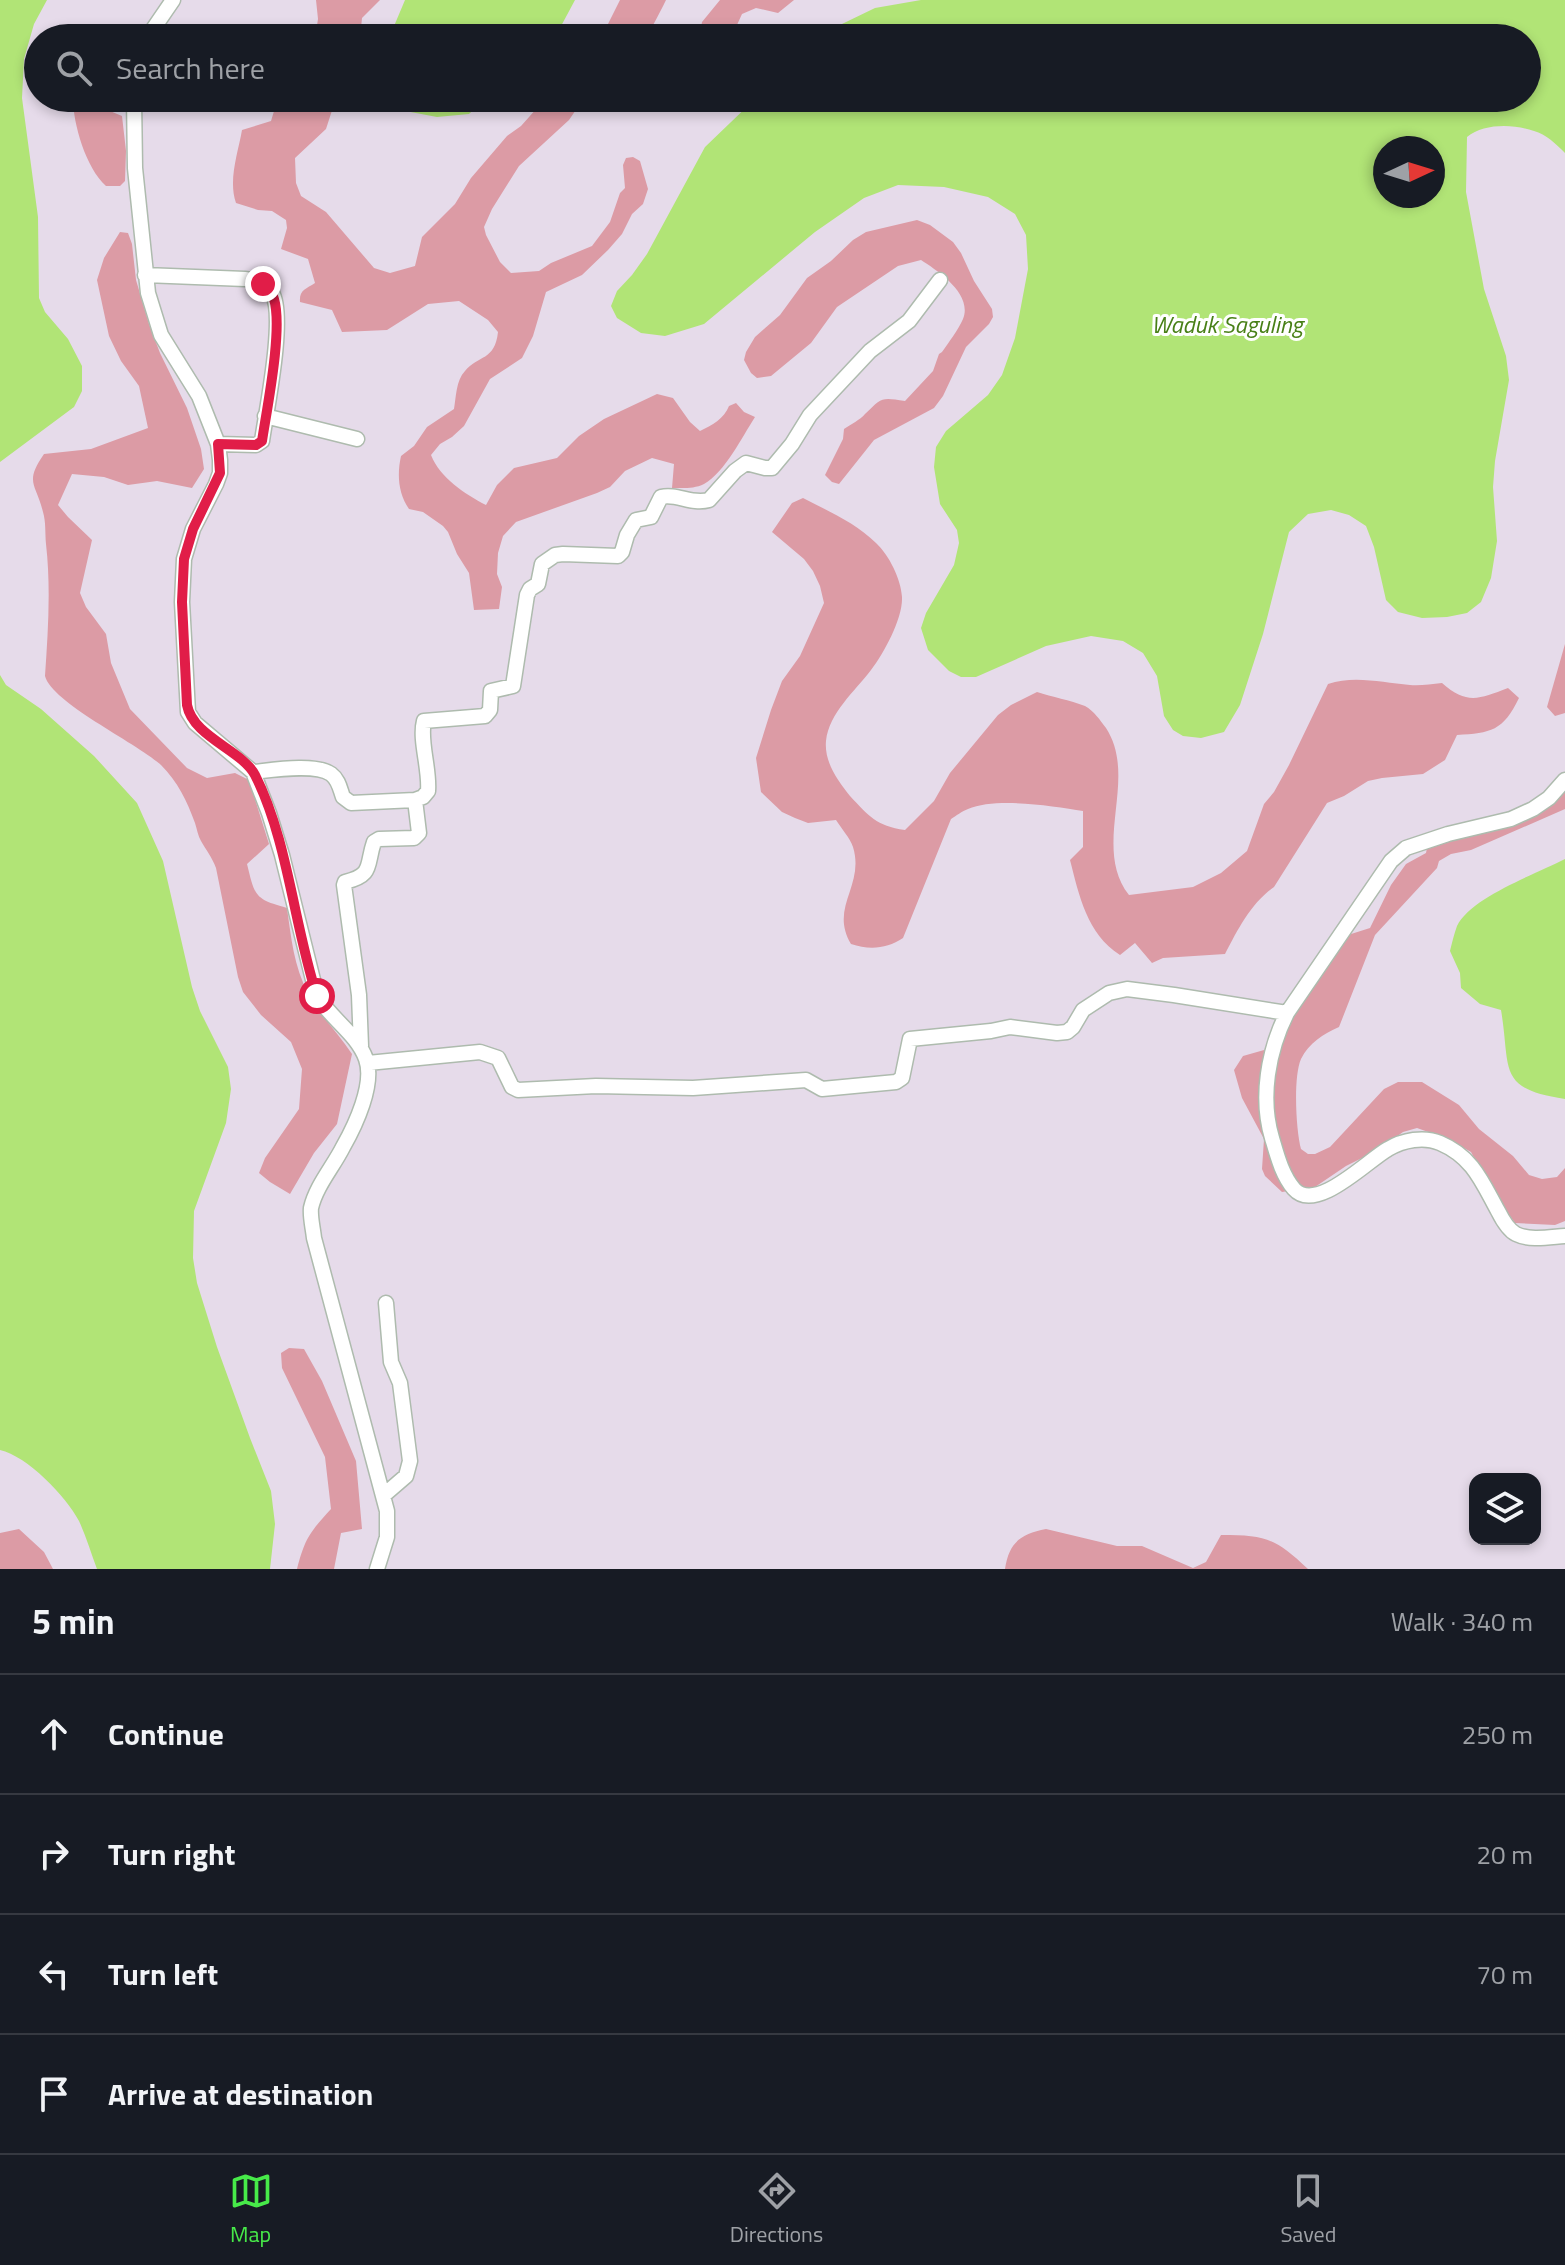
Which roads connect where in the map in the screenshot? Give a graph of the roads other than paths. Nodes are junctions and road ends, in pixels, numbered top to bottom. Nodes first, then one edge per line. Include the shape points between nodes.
1 (173, 0) edge
2 (157, 24) edge
3 (134, 112) edge
4 (145, 275) junction
5 (940, 280) dead end
6 (265, 416) junction
7 (357, 439) dead end
8 (218, 444) junction
9 (253, 772) junction
10 (1565, 780) edge
11 (415, 800) junction
12 (1287, 1013) junction
13 (361, 1046) junction
14 (368, 1063) junction
15 (1565, 1236) edge
16 (386, 1303) dead end
17 (384, 1495) junction
18 (377, 1569) edge

1 - 2 street
3 - 4 street
4 - 6 street via 256,280 271,292 276,341
4 - 8 street via 161,335 199,396
5 - 11 street via 909,321 870,351 810,415 772,468 746,463 704,502 661,497 651,517 636,520 618,556 563,554 542,564 538,584 527,595 513,686 491,691 485,716 424,721 428,791
6 - 7 street
6 - 8 street via 260,444
8 - 9 street via 220,473 184,559 187,705 195,723
9 - 11 street via 325,771 334,775 351,803
9 - 13 street via 282,855 317,996
10 - 12 street via 1549,798 1511,819 1406,848 1391,861
11 - 13 street via 419,833 374,842 368,870 344,885
12 - 14 street via 1127,989 1109,993 1083,1010 1067,1032 1010,1027 910,1039 902,1078 896,1082 823,1089 806,1080 693,1088 518,1090 498,1058 480,1052
12 - 15 street via 1265,1099 1281,1168 1295,1191 1324,1193 1389,1147 1417,1139 1436,1141 1473,1165 1515,1234
13 - 14 street
14 - 17 street via 359,1113 314,1199 311,1221
16 - 17 street via 410,1461 406,1476
17 - 18 street via 387,1537

